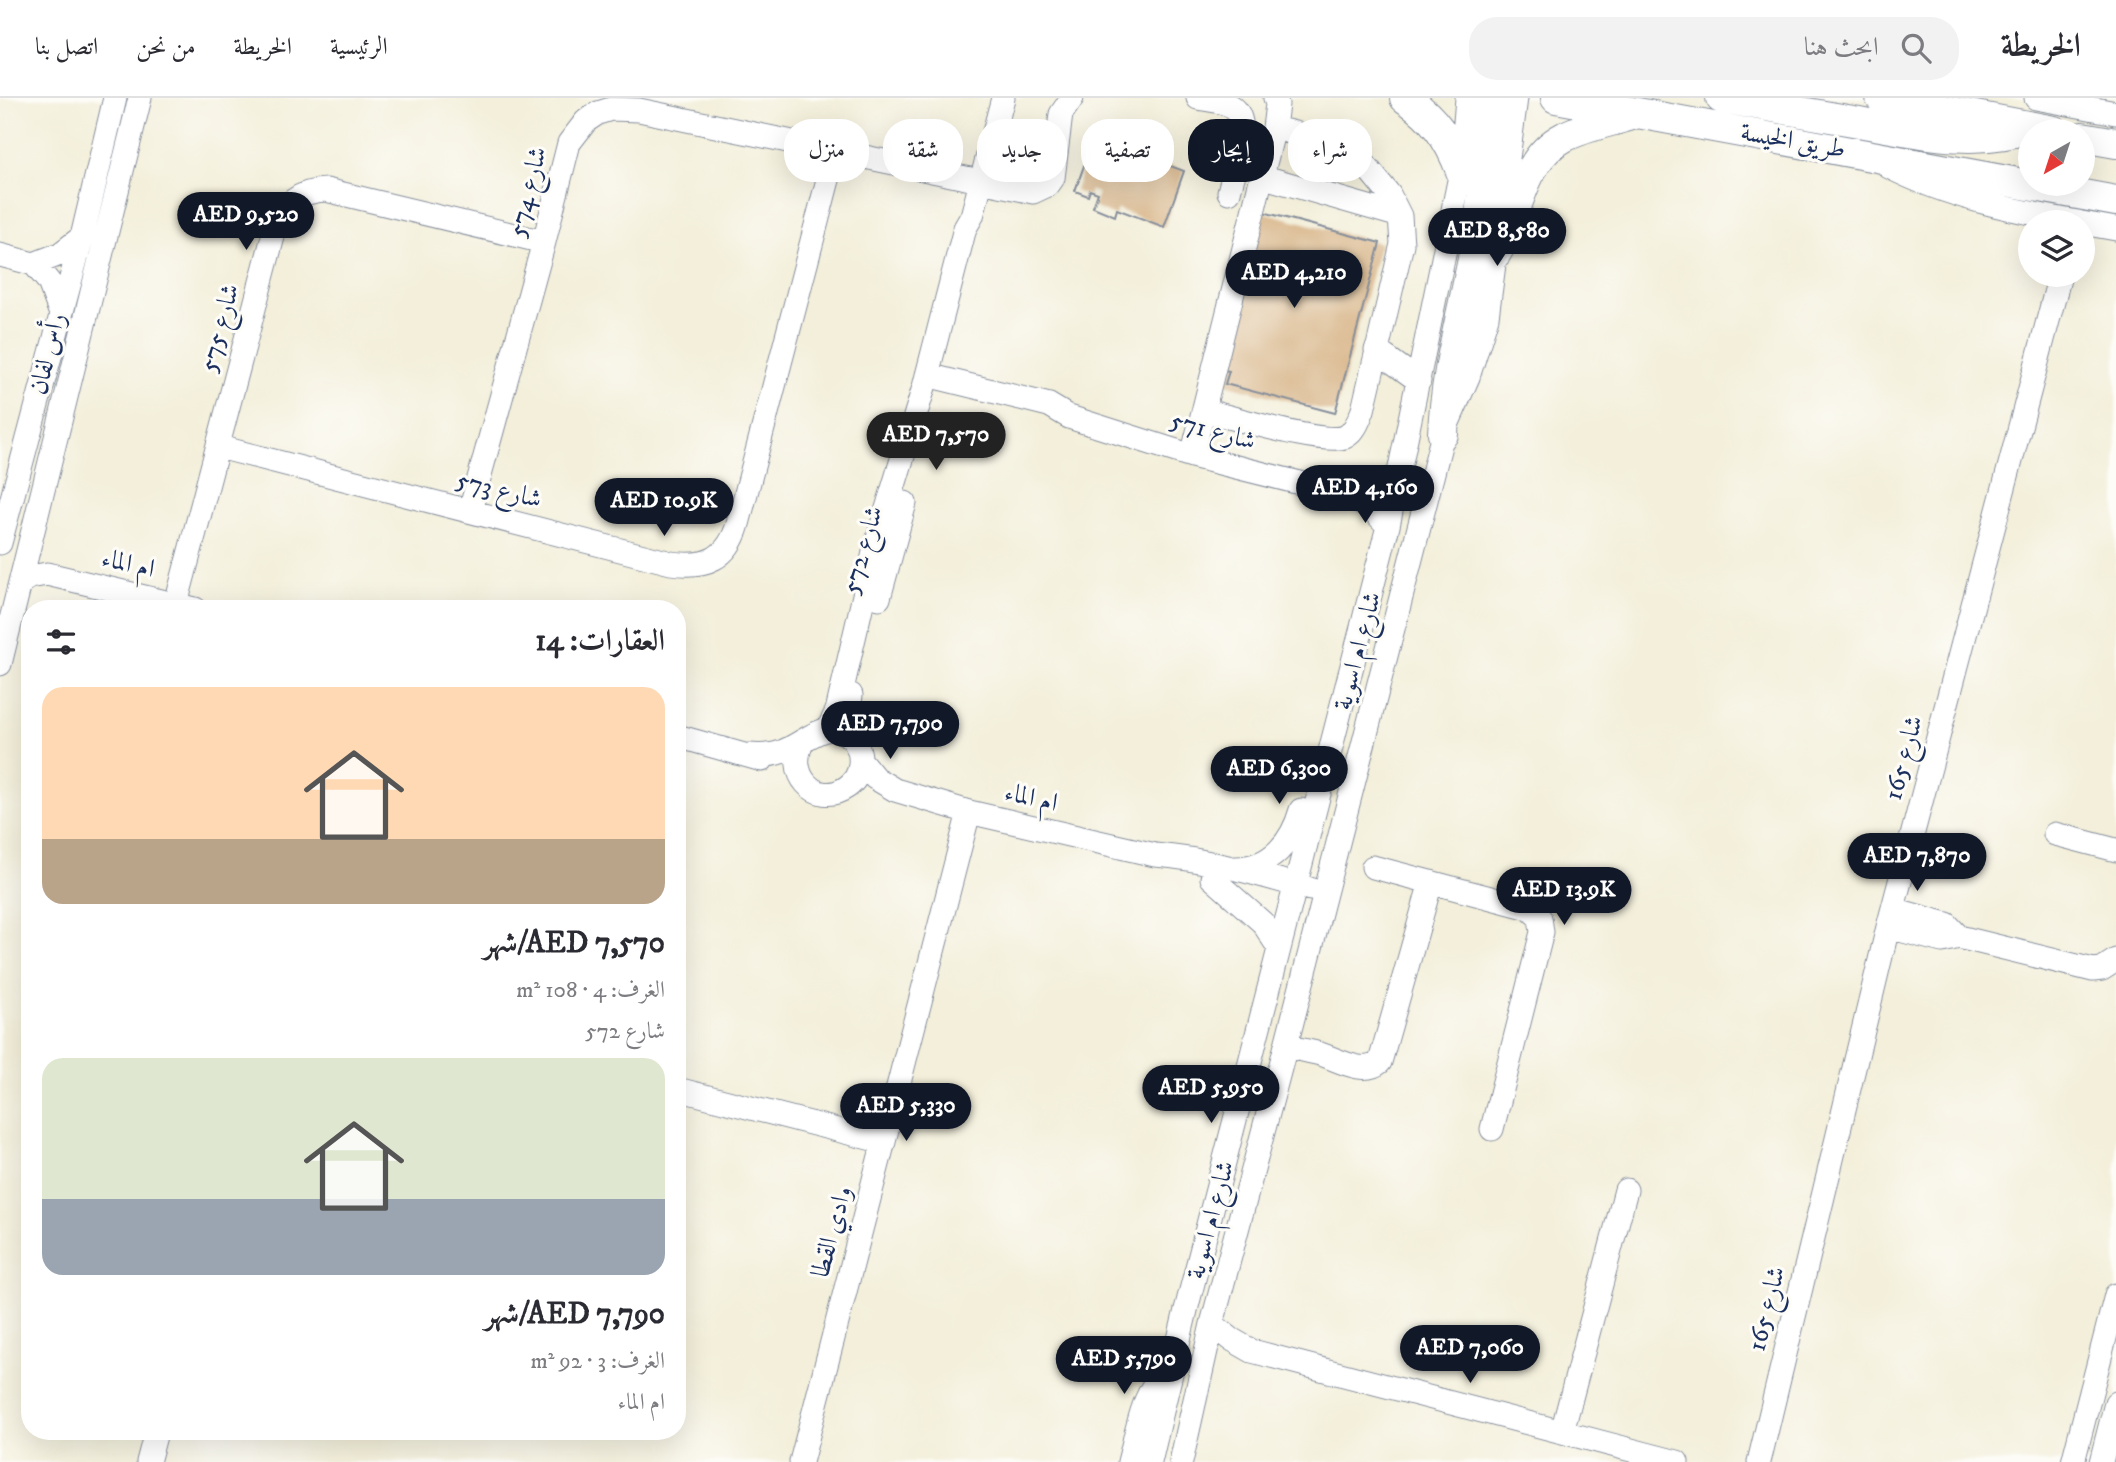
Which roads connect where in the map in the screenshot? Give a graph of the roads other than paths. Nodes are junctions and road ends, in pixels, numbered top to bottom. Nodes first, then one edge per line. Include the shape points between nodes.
1 (115, 98) edge
2 (139, 98) edge
3 (1003, 98) edge
4 (1072, 98) edge
5 (1198, 98) edge
6 (1275, 98) edge
7 (1405, 98) edge
8 (1467, 98) edge
9 (1493, 98) edge
10 (1516, 98) edge
11 (1556, 98) edge
12 (1721, 98) edge
13 (1881, 98) edge
14 (2116, 113) edge
15 (1636, 114) junction
16 (997, 119) edge
17 (1060, 119) edge
18 (2041, 119) edge
19 (1274, 128) joint
20 (2018, 132) edge
21 (784, 139) edge
22 (2095, 139) edge
23 (2116, 143) edge
24 (1864, 154) junction
25 (869, 156) edge
26 (1461, 171) junction
27 (977, 180) edge
28 (1274, 180) edge
29 (827, 182) edge
30 (981, 182) edge
31 (986, 182) edge
32 (1050, 182) edge
33 (1260, 182) edge
34 (1229, 192) dead end
35 (2018, 213) edge
36 (1400, 216) junction
37 (2113, 219) edge
38 (2095, 221) edge
39 (2095, 233) edge
40 (82, 237) junction
41 (544, 242) junction
42 (1496, 253) junction
43 (0, 255) edge
44 (34, 264) junction
45 (2057, 287) edge
46 (61, 314) junction
47 (1376, 351) junction
48 (1419, 381) junction
49 (931, 382) junction
50 (1205, 411) junction
51 (1443, 434) junction
52 (219, 446) junction
53 (1192, 456) junction
54 (1397, 476) junction
55 (1344, 494) junction
56 (470, 511) junction
57 (1388, 526) junction
58 (0, 543) edge
59 (30, 543) junction
60 (47, 574) junction
61 (20, 583) junction
62 (159, 600) edge
63 (186, 600) edge
64 (0, 664) edge
65 (828, 729) junction
66 (850, 737) junction
67 (686, 738) edge
68 (804, 740) junction
69 (1329, 754) junction
70 (749, 755) junction
71 (861, 761) junction
72 (801, 778) junction
73 (844, 789) junction
74 (895, 790) junction
75 (969, 812) junction
76 (2055, 834) dead end
77 (2116, 850) edge
78 (1374, 867) dead end
79 (1220, 873) junction
80 (1431, 882) junction
81 (1293, 892) junction
82 (1322, 900) junction
83 (1891, 918) junction
84 (1279, 948) junction
85 (2116, 960) edge
86 (1285, 1051) junction
87 (686, 1091) edge
88 (1493, 1129) dead end
89 (884, 1142) junction
90 (1626, 1189) dead end
91 (2116, 1295) edge
92 (1212, 1324) junction
93 (1252, 1351) junction
94 (1175, 1361) junction
95 (1202, 1370) junction
96 (2116, 1403) edge
97 (1562, 1432) junction
98 (154, 1440) edge
99 (148, 1462) edge
100 (801, 1462) edge
101 (1129, 1462) edge
102 (1150, 1462) edge
103 (1181, 1462) edge
104 (1677, 1462) edge
105 (1759, 1462) edge
106 (2073, 1462) edge
107 (2101, 1462) edge

1 - 40 street, رأس لفان
2 - 59 street, رأس لفان
3 - 16 street, شارع 572
4 - 17 street, شارع 574
5 - 34 street via 1227,104 1242,121
6 - 19 street
7 - 26 main road via 1440,129
8 - 26 street, شارع ام اسوية
9 - 51 main road via 1483,197 1447,386
10 - 42 street, شارع ام اسوية
11 - 15 main road, طريق الخيسة
12 - 20 main road via 1921,133 1993,137
13 - 18 main road
14 - 18 street
15 - 24 main road, طريق الخيسة
15 - 42 main road via 1552,144 1528,176
19 - 36 street via 1352,149 1389,194
21 - 41 street, شارع 574 via 639,110 611,109 586,121 569,143
22 - 23 main road
24 - 35 street, طريق الخيسة via 1926,183
24 - 37 main road, طريق الخيسة
25 - 27 street, شارع 574
26 - 48 street, شارع ام اسوية
28 - 36 street
29 - 56 street, شارع 573 via 738,524 726,549 701,564 687,565
30 - 49 street, شارع 572 via 972,216 973,236
31 - 32 street, شارع 574 via 1032,192
33 - 50 street
36 - 47 street via 1402,244
37 - 38 street, طريق الخيسة
37 - 39 street
40 - 44 street via 60,254
40 - 46 street, رأس لفان
41 - 52 street, شارع 575 via 337,192 303,194 278,218
41 - 56 street, شارع 574
42 - 51 street, شارع ام اسوية via 1479,347
43 - 44 street
44 - 46 street via 54,292
45 - 83 street, شارع 165
46 - 58 street, رأس لفان
47 - 48 street
47 - 50 street via 1363,410 1356,428 1346,436 1321,438
48 - 54 street, شارع ام اسوية
49 - 53 street, شارع 571 via 1050,419 1069,417
49 - 65 street, شارع 572 via 875,548 836,715
49 - 66 street, شارع 572 via 851,695
50 - 53 street
51 - 82 street, شارع ام اسوية
52 - 56 street, شارع 573
52 - 63 street, شارع 575
53 - 55 street, شارع 571
54 - 55 street, شارع 571 via 1368,490
54 - 57 street, شارع ام اسوية
55 - 57 street, شارع 571 via 1364,503
57 - 69 street, شارع ام اسوية
59 - 60 street
59 - 61 street, رأس لفان
60 - 61 street
60 - 62 street, ام الماء
61 - 64 street, رأس لفان
65 - 66 street
65 - 68 street
66 - 71 street
67 - 70 street
68 - 70 street via 778,753
68 - 72 street via 796,758
69 - 79 street via 1311,782 1297,825 1284,846 1265,861
69 - 81 street, شارع ام اسوية
70 - 72 street
71 - 73 street via 853,782
71 - 74 street, ام الماء
72 - 73 street via 825,793
73 - 74 street, ام الماء
74 - 75 street, ام الماء
75 - 79 street, ام الماء via 1155,855 1180,869
75 - 89 street, وادي القطا
76 - 77 street
78 - 80 street
79 - 81 street, ام الماء
79 - 84 street
80 - 86 street via 1382,1059 1366,1068 1323,1055
80 - 88 street via 1529,908 1542,922
81 - 82 street, ام الماء
81 - 84 street, شارع ام اسوية
82 - 86 street, شارع ام اسوية
83 - 85 street via 1942,942 1959,937 2093,970
83 - 105 street, شارع 165
84 - 94 street, شارع ام اسوية
86 - 92 street, شارع ام اسوية
87 - 89 street
89 - 100 street, وادي القطا
90 - 97 street
91 - 106 street
92 - 93 street
92 - 95 street, شارع ام اسوية
93 - 95 street via 1225,1357
93 - 97 street
94 - 101 street via 1150,1392
94 - 102 street, شارع ام اسوية
95 - 103 street, شارع ام اسوية
96 - 107 street
97 - 104 street
98 - 99 street

